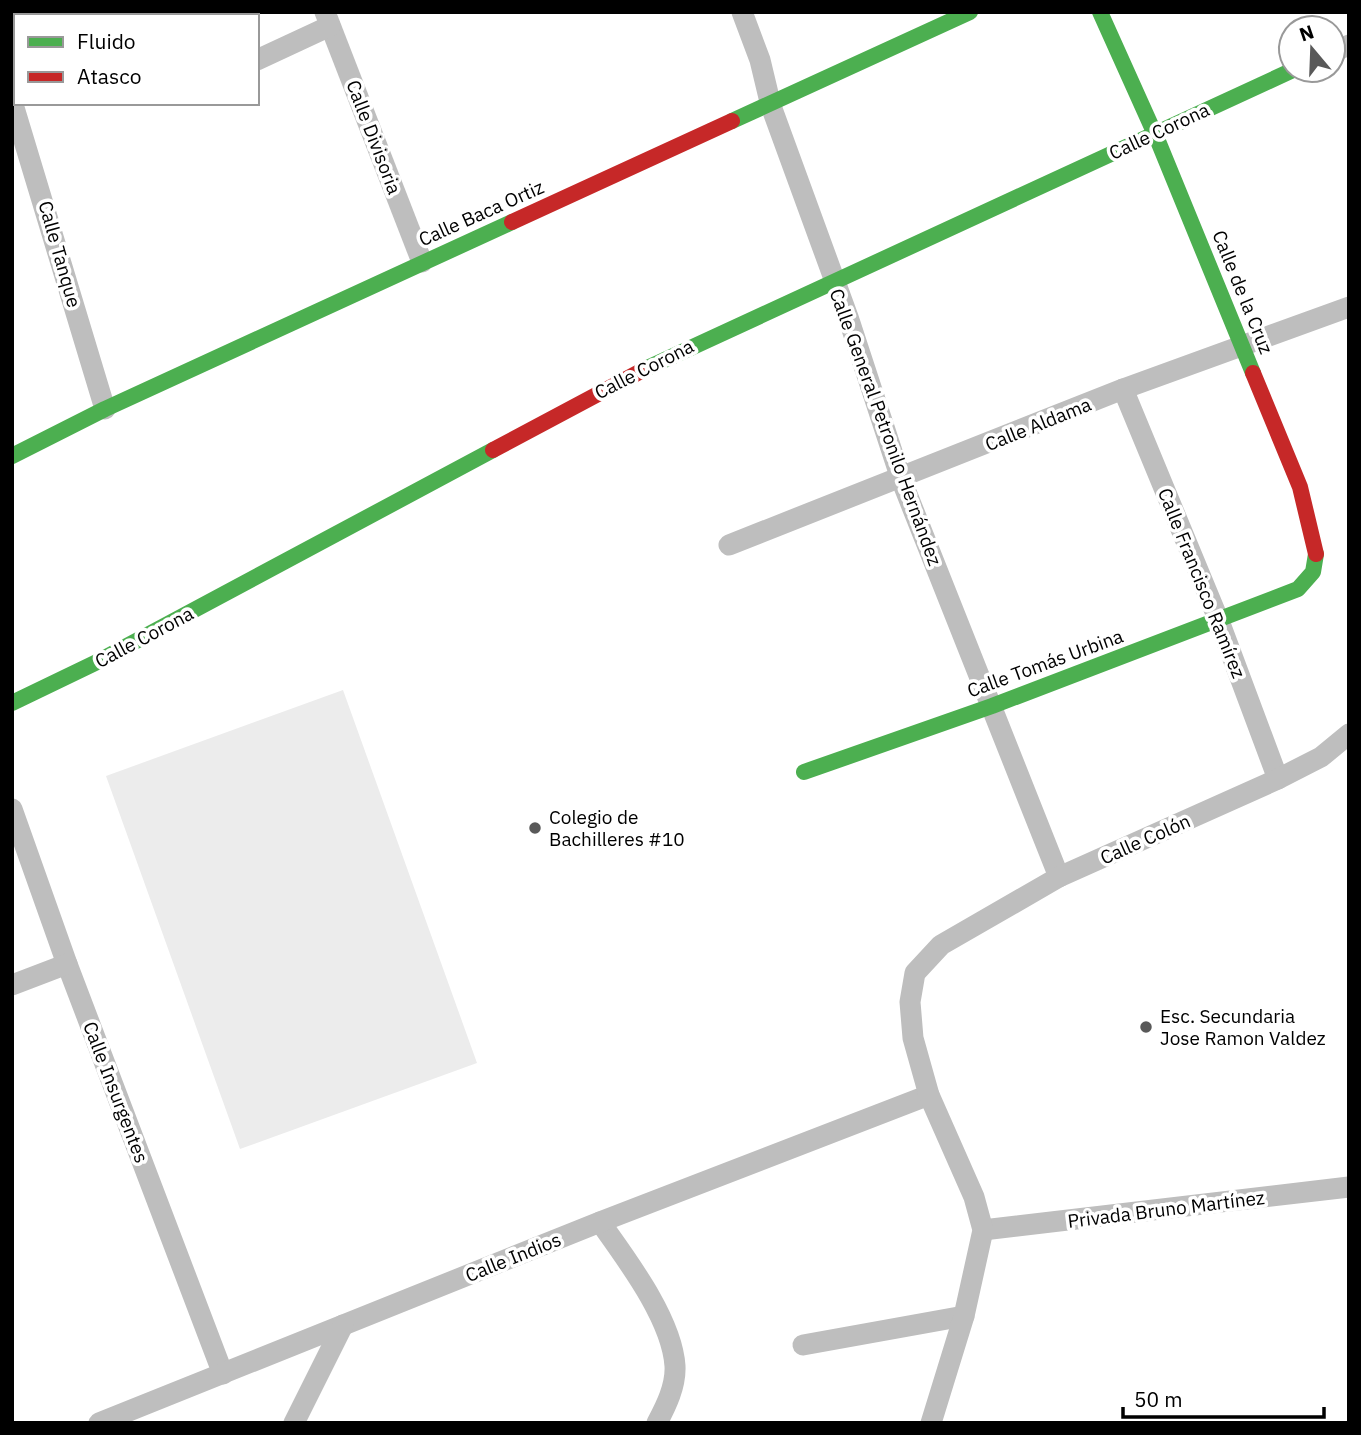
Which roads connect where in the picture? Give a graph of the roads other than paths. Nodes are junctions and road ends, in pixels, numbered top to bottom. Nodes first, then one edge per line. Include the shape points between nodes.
1 (742, 12) edge
2 (970, 12) edge
3 (1100, 12) edge
4 (327, 19) edge
5 (259, 59) edge
6 (1277, 77) edge
7 (12, 101) edge
8 (771, 106) junction
9 (1156, 132) junction
10 (422, 262) junction
11 (832, 280) junction
12 (1349, 307) edge
13 (1241, 346) junction
14 (1123, 390) junction
15 (105, 409) junction
16 (12, 456) edge
17 (901, 480) junction
18 (729, 545) dead end
19 (1298, 589) joint
20 (1219, 621) junction
21 (12, 703) edge
22 (992, 706) junction
23 (1349, 734) edge
24 (804, 772) dead end
25 (1278, 779) junction
26 (12, 809) edge
27 (1059, 877) junction
28 (68, 964) junction
29 (12, 985) edge
30 (929, 1095) junction
31 (1349, 1187) edge
32 (600, 1222) junction
33 (983, 1230) junction
34 (964, 1316) junction
35 (343, 1325) junction
36 (803, 1345) dead end
37 (223, 1374) junction
38 (99, 1423) edge
39 (294, 1423) edge
40 (657, 1423) edge
41 (931, 1423) edge

1 - 8 street, Calle General Petronilo Hernández
2 - 8 street, Calle Baca Ortiz
3 - 9 street, Calle de la Cruz
4 - 5 street
4 - 10 street, Calle Divisoria
6 - 9 street, Calle Corona
7 - 15 street, Calle Tanque
8 - 10 street, Calle Baca Ortiz
8 - 11 street, Calle General Petronilo Hernández
9 - 11 street, Calle Corona
9 - 13 street, Calle de la Cruz
10 - 15 street, Calle Baca Ortiz
11 - 17 street, Calle General Petronilo Hernández
11 - 21 street, Calle Corona via 612,384 178,619
12 - 13 street, Calle Aldama
13 - 14 street, Calle Aldama
13 - 19 street, Calle de la Cruz via 1296,478 1310,524 1316,558
14 - 17 street, Calle Aldama
14 - 20 street, Calle Francisco Ramírez
15 - 16 street, Calle Baca Ortiz
17 - 18 street, Calle Aldama
17 - 22 street, Calle General Petronilo Hernández
19 - 20 street, Calle Tomás Urbina
20 - 22 street, Calle Tomás Urbina
20 - 25 street, Calle Francisco Ramírez
22 - 24 street, Calle Tomás Urbina
22 - 27 street, Calle General Petronilo Hernández
23 - 25 street, Calle Colón via 1321,757
25 - 27 street, Calle Colón
26 - 28 street, Calle Insurgentes
27 - 30 street, Calle Colón via 941,945 915,973 910,1002 913,1038
28 - 29 street
28 - 37 street, Calle Insurgentes
30 - 32 street, Calle Indios
30 - 33 street via 974,1197
31 - 33 street, Privada Bruno Martínez
32 - 35 street, Calle Indios
32 - 40 street via 645,1290 671,1343 674,1377
33 - 34 street
34 - 36 street
34 - 41 street
35 - 37 street, Calle Indios
35 - 39 street
37 - 38 street, Calle Indios

